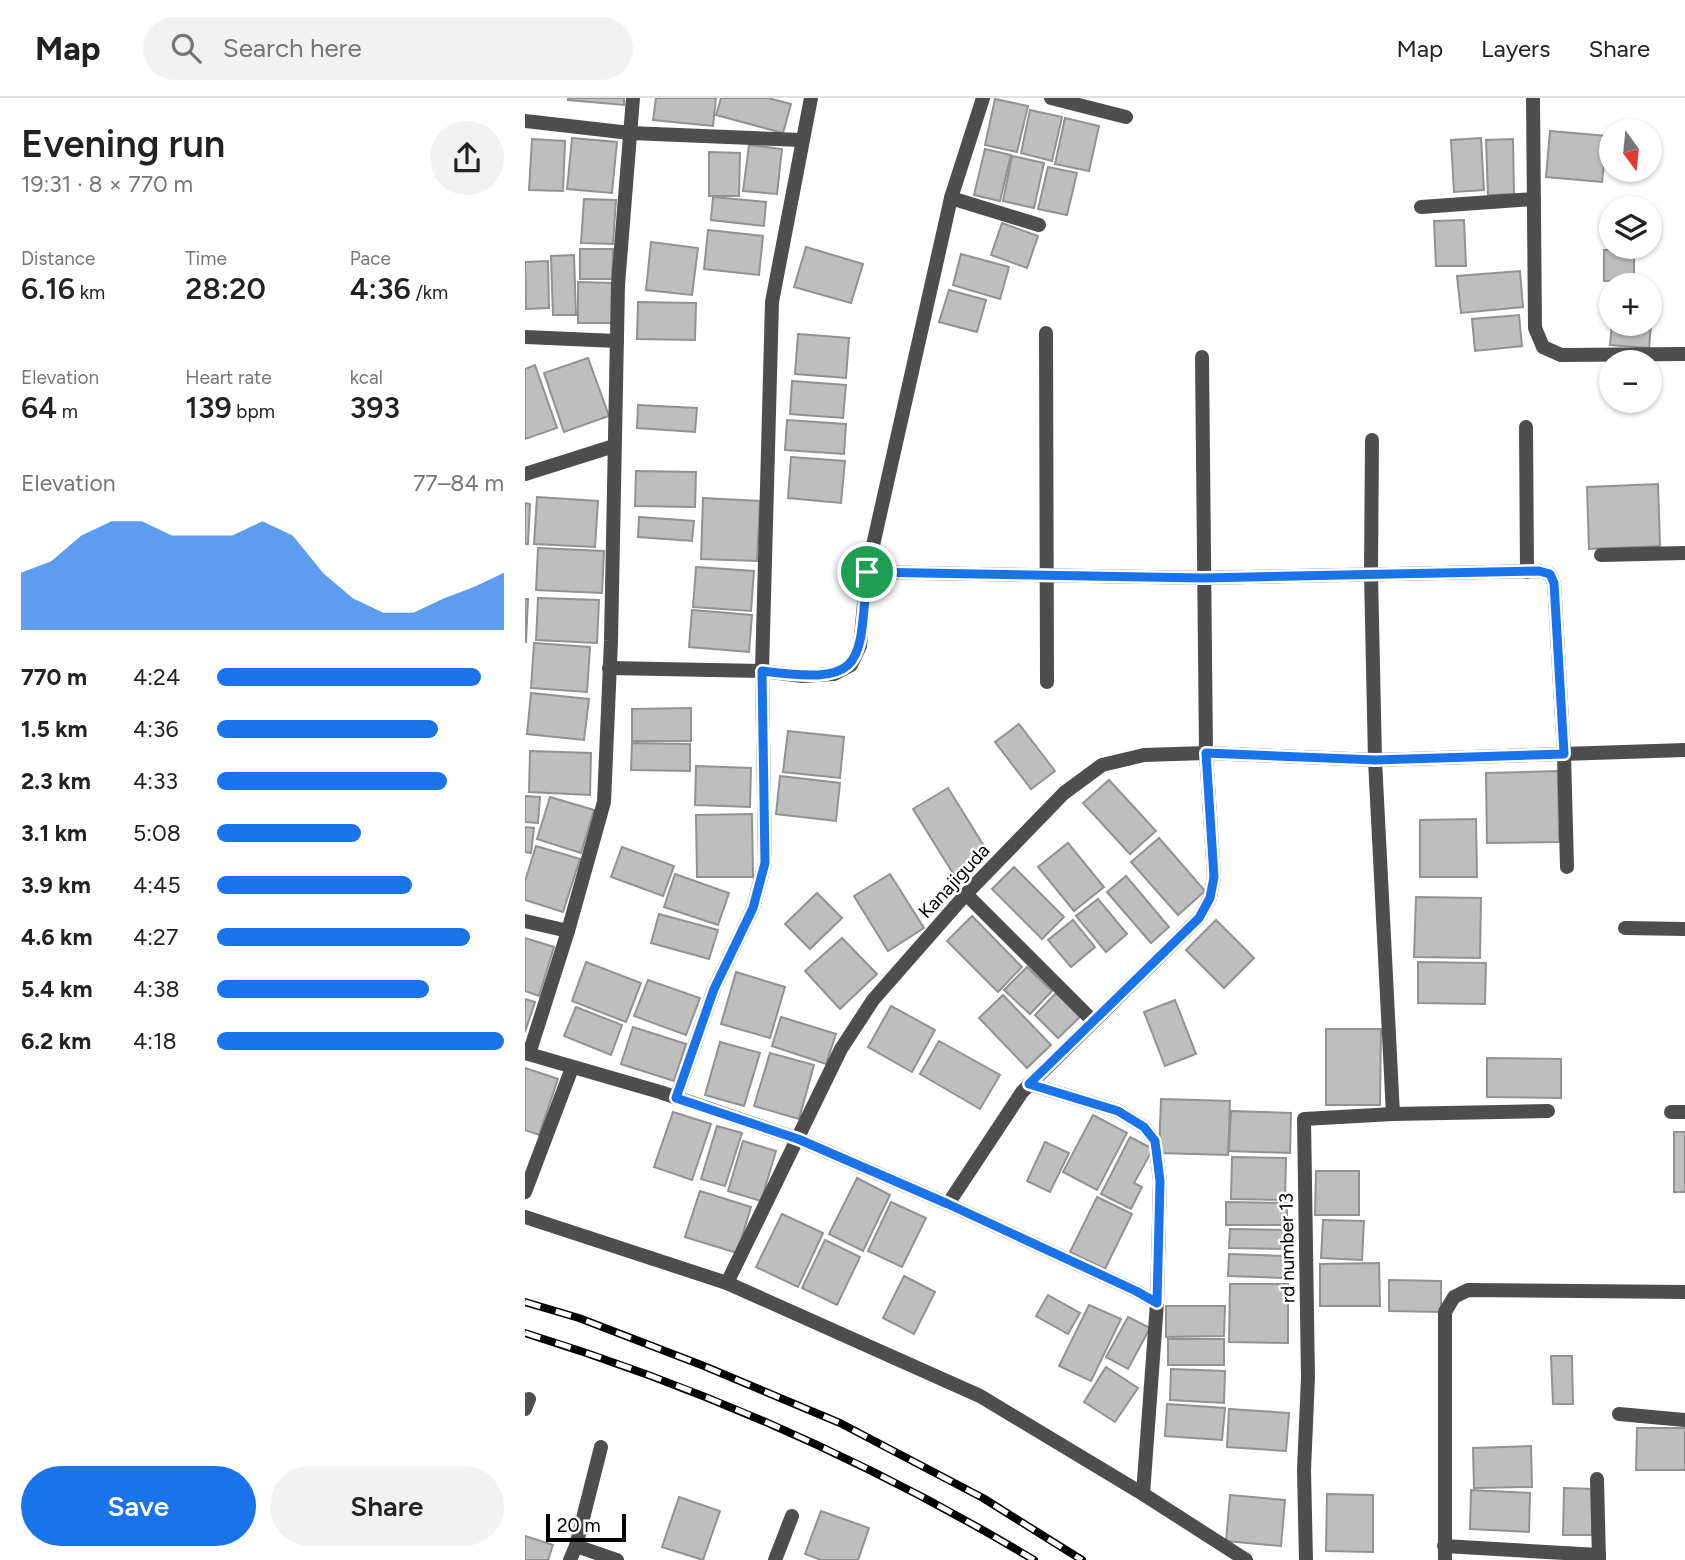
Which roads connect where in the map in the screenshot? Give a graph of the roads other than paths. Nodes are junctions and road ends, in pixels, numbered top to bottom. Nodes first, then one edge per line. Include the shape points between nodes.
1 (633, 98) edge
2 (811, 98) edge
3 (983, 98) edge
4 (1051, 98) edge
5 (1533, 98) edge
6 (1126, 117) dead end
7 (525, 121) edge
8 (630, 133) junction
9 (801, 140) junction
10 (951, 198) junction
11 (1534, 199) junction
12 (1421, 207) dead end
13 (1039, 225) dead end
14 (1046, 333) dead end
15 (525, 337) edge
16 (617, 341) junction
17 (1685, 354) edge
18 (1202, 357) dead end
19 (1526, 427) dead end
20 (1372, 440) dead end
21 (614, 446) junction
22 (525, 474) edge
23 (1685, 553) edge
24 (1601, 555) dead end
25 (867, 572) junction
26 (1527, 572) junction
27 (1371, 574) junction
28 (1048, 575) junction
29 (1203, 578) junction
30 (609, 668) junction
31 (762, 671) junction
32 (1047, 682) dead end
33 (1685, 750) edge
34 (1206, 753) junction
35 (1564, 754) junction
36 (1375, 760) junction
37 (1567, 867) dead end
38 (966, 894) junction
39 (525, 921) edge
40 (1625, 928) dead end
41 (1685, 929) edge
42 (568, 931) junction
43 (1093, 1021) junction
44 (527, 1054) edge
45 (572, 1068) junction
46 (1029, 1084) junction
47 (676, 1098) junction
48 (1548, 1111) dead end
49 (1393, 1114) junction
50 (798, 1139) junction
51 (525, 1192) edge
52 (948, 1204) junction
53 (525, 1217) edge
54 (727, 1283) junction
55 (1685, 1292) edge
56 (1157, 1303) junction
57 (1619, 1414) dead end
58 (1685, 1420) edge
59 (601, 1447) dead end
60 (1597, 1479) dead end
61 (1143, 1494) junction
62 (792, 1516) dead end
63 (573, 1553) edge
64 (1445, 1553) edge
65 (1599, 1558) edge
66 (617, 1560) edge
67 (775, 1560) edge
68 (1246, 1560) edge
69 (1305, 1560) edge

1 - 8 street
2 - 9 street
3 - 10 street
4 - 6 street
5 - 11 street
7 - 8 street
8 - 9 street
8 - 16 street
9 - 31 street via 772,302
10 - 13 street
10 - 25 street
11 - 12 street
11 - 17 street via 1535,328 1543,347 1562,355
14 - 28 street
15 - 16 street
16 - 21 street
18 - 29 street
19 - 26 street
20 - 27 street
21 - 22 street
21 - 30 street
23 - 24 street
25 - 28 street
25 - 31 street via 860,646 851,665 834,674
26 - 27 street
26 - 35 street via 1550,574 1554,583
27 - 29 street
27 - 36 street
28 - 29 street
28 - 32 street
29 - 34 street
30 - 31 street
30 - 42 street via 604,802
31 - 47 street via 765,863 753,908 714,989
33 - 35 street, Kanajiguda
34 - 36 street, Kanajiguda
34 - 38 street, Kanajiguda via 1144,755 1102,765 1064,793
34 - 43 street via 1214,877 1210,898 1199,918
35 - 36 street, Kanajiguda
35 - 37 street
36 - 49 street
38 - 43 street
38 - 50 street, Kanajiguda via 873,1000 841,1049
39 - 42 street
40 - 41 street
42 - 44 street
43 - 46 street
44 - 45 street
45 - 47 street
45 - 51 street
46 - 52 street
46 - 56 street via 1118,1111 1144,1127 1155,1141 1160,1181
47 - 50 street
48 - 49 street
49 - 69 street, rd number 13 via 1304,1119
50 - 52 street
50 - 54 street, Kanajiguda
52 - 56 street
53 - 54 street
54 - 61 street via 981,1396
55 - 64 street via 1468,1290 1454,1297 1445,1312
56 - 61 street
57 - 58 street
59 - 63 street
60 - 65 street
61 - 68 street
62 - 67 street
63 - 66 street
64 - 65 street

